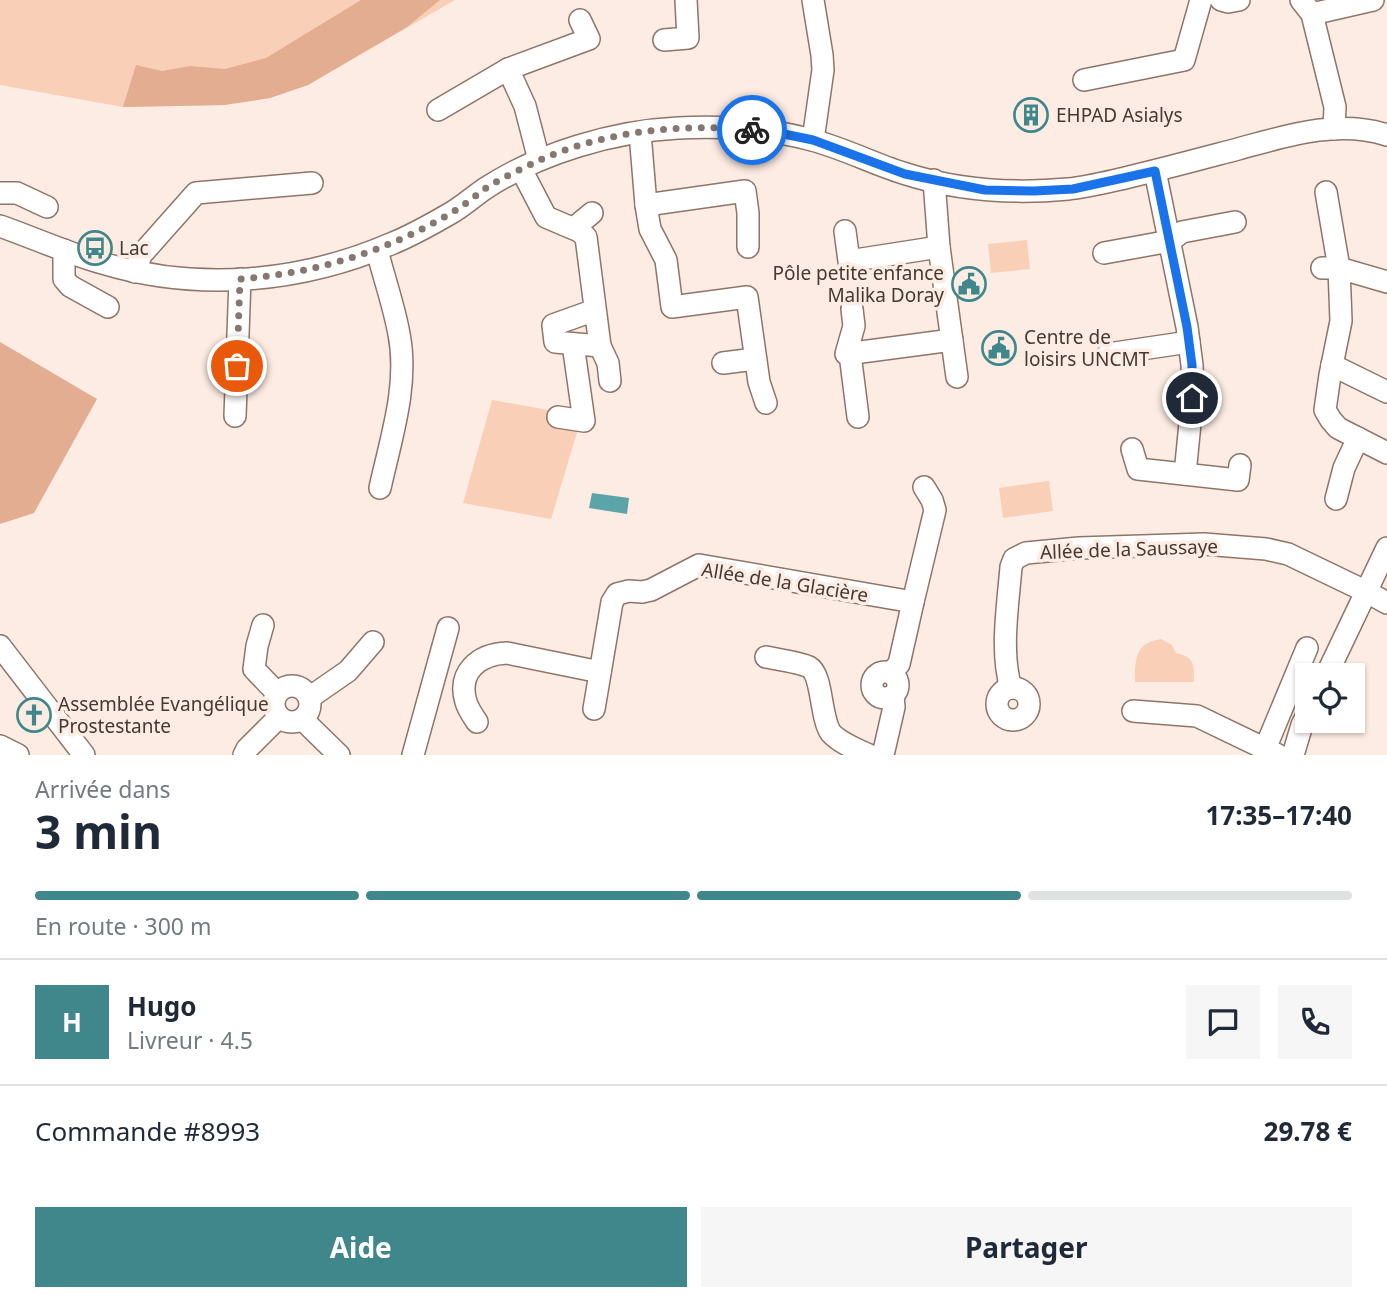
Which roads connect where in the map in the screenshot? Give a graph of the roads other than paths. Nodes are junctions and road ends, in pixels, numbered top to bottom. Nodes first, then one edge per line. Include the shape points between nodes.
1 (686, 0) edge
2 (813, 0) edge
3 (1201, 0) edge
4 (1221, 0) edge
5 (1239, 0) edge
6 (1373, 0) edge
7 (1307, 7) edge
8 (580, 20) dead end
9 (664, 40) dead end
10 (508, 69) junction
11 (1084, 80) dead end
12 (438, 110) dead end
13 (1334, 129) junction
14 (640, 133) junction
15 (1387, 135) edge
16 (813, 140) junction
17 (530, 165) junction
18 (1155, 171) junction
19 (934, 180) junction
20 (312, 183) dead end
21 (1326, 192) dead end
22 (0, 193) edge
23 (646, 205) junction
24 (47, 207) dead end
25 (593, 213) dead end
26 (1235, 222) dead end
27 (0, 226) edge
28 (573, 228) junction
29 (845, 231) dead end
30 (1170, 241) junction
31 (748, 247) dead end
32 (939, 247) junction
33 (64, 250) junction
34 (377, 250) junction
35 (1104, 253) dead end
36 (1331, 268) junction
37 (135, 272) junction
38 (240, 279) junction
39 (1387, 282) edge
40 (108, 307) dead end
41 (852, 309) dead end
42 (595, 310) junction
43 (952, 340) junction
44 (1189, 342) junction
45 (573, 344) junction
46 (600, 346) junction
47 (850, 354) junction
48 (1108, 354) dead end
49 (755, 359) junction
50 (723, 363) dead end
51 (1332, 365) junction
52 (957, 377) dead end
53 (610, 381) dead end
54 (1387, 392) edge
55 (766, 403) dead end
56 (235, 416) dead end
57 (558, 417) dead end
58 (858, 417) dead end
59 (1358, 438) junction
60 (1132, 449) dead end
61 (1387, 453) edge
62 (1240, 465) dead end
63 (1185, 474) junction
64 (923, 487) dead end
65 (380, 488) dead end
66 (1336, 499) dead end
67 (1387, 548) edge
68 (1367, 592) junction
69 (913, 602) junction
70 (1387, 603) edge
71 (263, 625) dead end
72 (448, 628) dead end
73 (373, 642) dead end
74 (0, 646) edge
75 (1307, 648) dead end
76 (766, 657) dead end
77 (1332, 663) edge
78 (600, 672) junction
79 (1011, 688) dead end
80 (277, 693) junction
81 (309, 698) junction
82 (594, 709) dead end
83 (1133, 712) dead end
84 (279, 717) junction
85 (302, 719) junction
86 (477, 722) dead end
87 (1300, 733) edge
88 (0, 746) edge
89 (1272, 752) edge
90 (18, 755) edge
91 (84, 755) edge
92 (244, 755) edge
93 (340, 755) edge
94 (413, 755) edge
95 (869, 755) edge
96 (883, 755) edge
97 (1293, 755) edge

1 - 9 street via 688,38
2 - 16 street via 823,70
3 - 11 street via 1191,64
4 - 5 street
6 - 7 street
7 - 13 street via 1335,107
8 - 10 street via 589,39
10 - 12 street
10 - 17 street via 525,106
13 - 15 street
13 - 18 street via 1304,132
14 - 16 street via 728,128
14 - 17 street via 589,143
14 - 23 street
16 - 19 street
17 - 28 street via 541,223
17 - 34 street via 487,187 457,210
18 - 19 street via 1073,189 1034,191 985,190
18 - 30 street
19 - 32 street
20 - 37 street via 196,193 141,255
21 - 36 street
22 - 24 street via 17,193
23 - 31 street via 745,191
23 - 49 street via 650,229 666,260 671,307 747,297
25 - 28 street
26 - 30 street via 1182,232
27 - 33 street
28 - 42 street via 586,237
29 - 32 street via 849,261
30 - 35 street
30 - 44 street
32 - 43 street
33 - 37 street
33 - 40 street via 64,279
34 - 38 street via 310,270
34 - 65 street via 402,363
36 - 39 street
36 - 51 street via 1341,321
37 - 38 street via 185,280
38 - 56 street
41 - 47 street via 854,326 846,354
42 - 45 street via 552,325 555,342
42 - 46 street
43 - 47 street
43 - 52 street
44 - 48 street
44 - 63 street via 1193,393
45 - 46 street
45 - 57 street via 591,423
46 - 53 street
47 - 58 street
49 - 50 street
49 - 55 street
51 - 54 street
51 - 59 street via 1325,410 1338,428
59 - 61 street
59 - 66 street
60 - 63 street via 1138,469
62 - 63 street via 1238,480
64 - 69 street via 935,510
67 - 68 street
68 - 70 street, Allée de la Saussaye
68 - 77 street
68 - 79 street, Allée de la Saussaye via 1288,554 1266,549 1204,544 1026,553 1014,559 1011,567 1006,645
69 - 78 street, Allée de la Glacière via 699,565 651,590 617,594
69 - 96 street via 899,664 891,673 873,679 876,695 892,696 894,707
71 - 80 street via 254,669
72 - 94 street
73 - 81 street via 348,671
74 - 91 street
75 - 89 street
76 - 95 street via 809,667 815,673 830,731
78 - 82 street, Allée de la Glacière
78 - 86 street via 507,653 482,658 472,667 464,694
80 - 81 street via 292,686
80 - 84 street via 274,708
81 - 85 street via 309,710
83 - 89 street via 1197,716
84 - 85 street via 290,722
84 - 92 street
85 - 93 street
87 - 97 street
88 - 90 street

